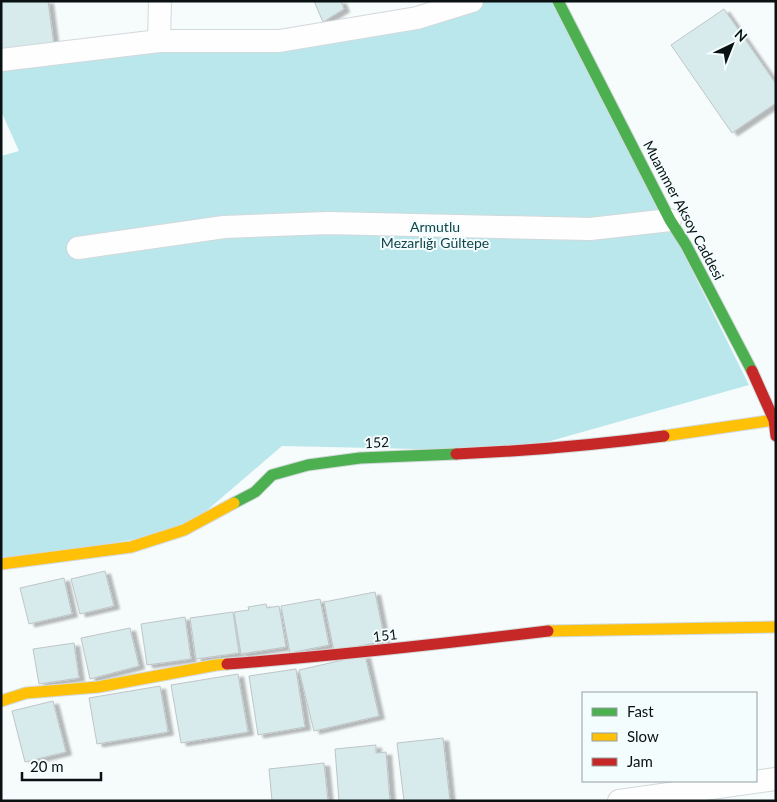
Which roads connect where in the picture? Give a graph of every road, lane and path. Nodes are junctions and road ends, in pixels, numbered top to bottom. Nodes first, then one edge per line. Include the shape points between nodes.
1 (160, 1) edge
2 (472, 1) edge
3 (558, 1) edge
4 (159, 41) junction
5 (1, 60) edge
6 (670, 220) junction
7 (78, 248) dead end
8 (767, 385) edge
9 (774, 420) junction
10 (776, 436) edge
11 (1, 564) edge
12 (776, 627) edge
13 (1, 701) edge
14 (776, 779) edge
15 (755, 782) edge
16 (757, 782) edge
17 (619, 801) edge

1 - 4 street
2 - 4 street via 417,18 279,41
3 - 6 street, Muammer Aksoy Caddesi
4 - 5 street
6 - 7 street via 590,229 328,224 224,227
6 - 8 street, Muammer Aksoy Caddesi
8 - 9 street, Muammer Aksoy Caddesi
9 - 10 street, Muammer Aksoy Caddesi
9 - 11 street, 152 via 633,440 515,451 360,458 308,466 272,475 255,492 184,530 131,547
12 - 13 street, 151 via 554,630 380,651 216,665 98,687 26,693
14 - 16 street
15 - 17 street

